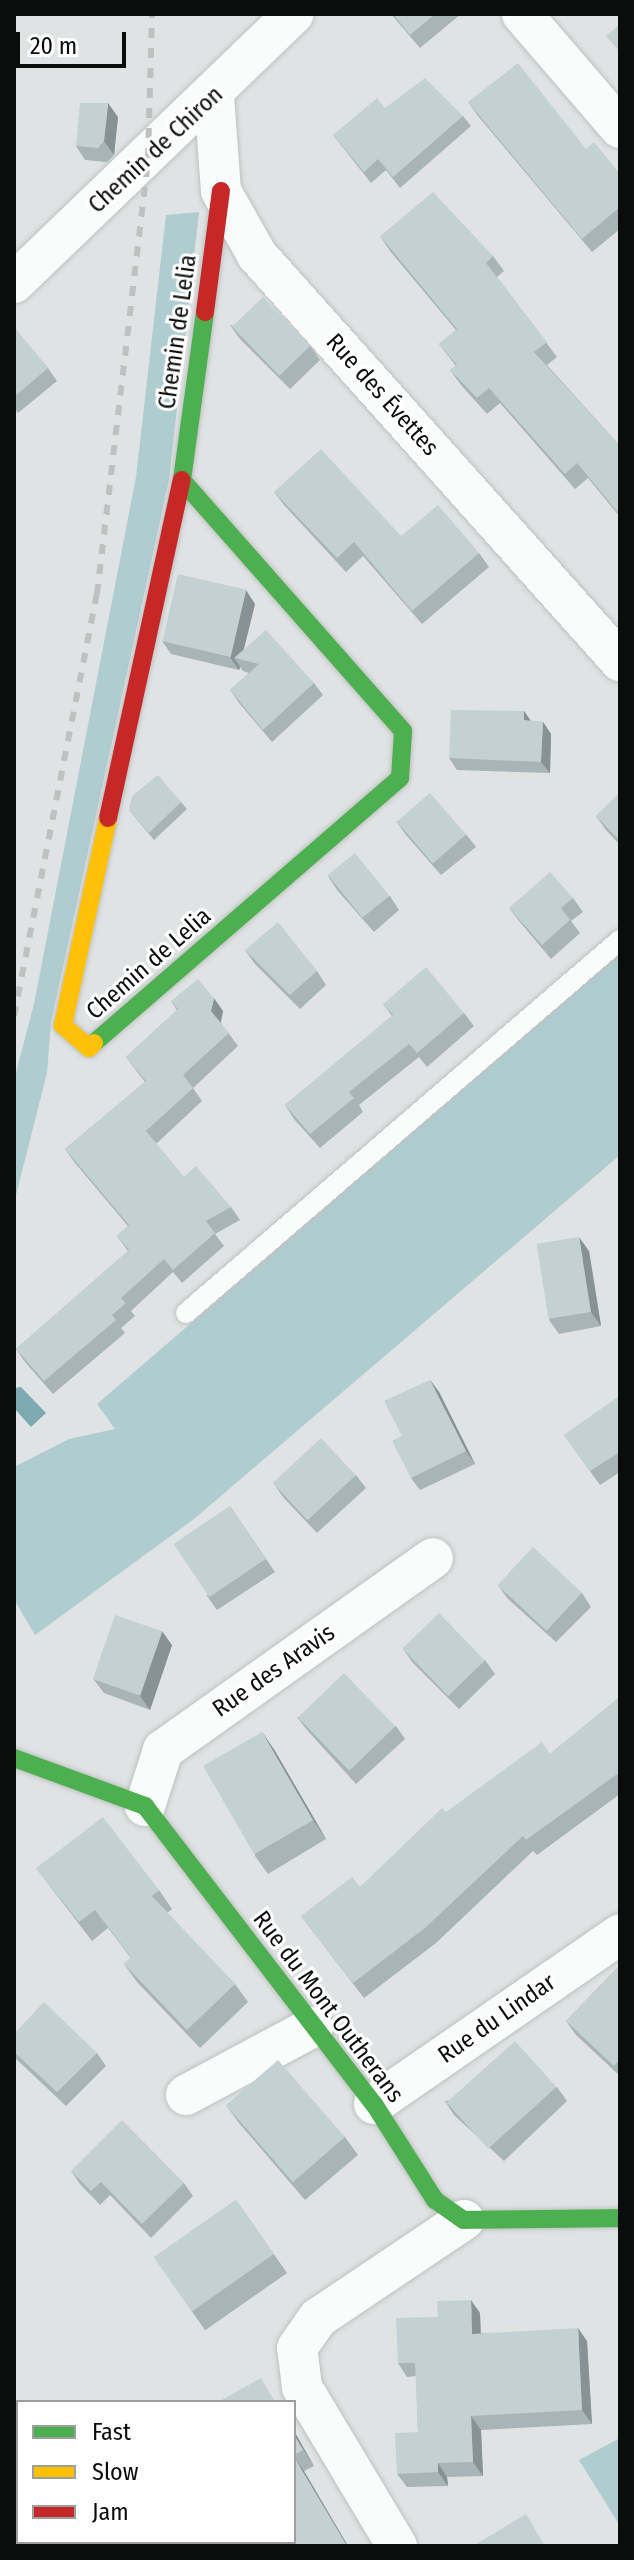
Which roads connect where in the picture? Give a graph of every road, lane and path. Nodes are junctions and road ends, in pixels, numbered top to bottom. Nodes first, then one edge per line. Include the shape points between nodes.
1 (294, 14) edge
2 (522, 14) edge
3 (214, 96) junction
4 (620, 128) edge
5 (221, 191) junction
6 (14, 283) edge
7 (182, 480) junction
8 (620, 661) edge
9 (620, 940) edge
10 (186, 1313) dead end
11 (433, 1558) dead end
12 (14, 1758) edge
13 (145, 1806) junction
14 (620, 1934) edge
15 (313, 2027) junction
16 (186, 2095) dead end
17 (374, 2104) junction
18 (620, 2218) edge
19 (464, 2220) junction
20 (397, 2546) edge

1 - 3 street, Chemin de Chiron
2 - 4 street
3 - 5 street, Rue des Évettes
3 - 6 street, Chemin de Chiron
5 - 7 street, Chemin de Lelia
5 - 8 street, Rue des Évettes via 257,255
7 - 7 street, Chemin de Lelia via 403,731 400,778 89,1048 63,1025
9 - 10 lane
11 - 13 street, Rue des Aravis via 163,1750
12 - 13 street
13 - 15 street, Rue du Mont Outherans
14 - 17 street, Rue du Lindar
15 - 16 street
15 - 17 street, Rue du Mont Outherans
17 - 19 street, Rue du Mont Outherans via 435,2200
18 - 19 street
19 - 20 street via 318,2318 297,2348 302,2387

